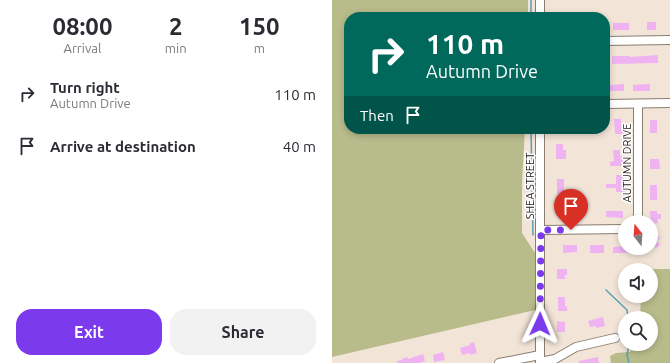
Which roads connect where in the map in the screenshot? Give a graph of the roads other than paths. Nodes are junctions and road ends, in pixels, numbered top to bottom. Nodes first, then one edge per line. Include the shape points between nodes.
1 (540, 0) edge
2 (540, 12) edge
3 (670, 40) edge
4 (610, 41) edge
5 (670, 103) edge
6 (610, 104) edge
7 (638, 104) junction
8 (540, 134) edge
9 (638, 215) edge
10 (618, 229) edge
11 (541, 230) junction
12 (615, 338) dead end
13 (540, 360) edge
14 (499, 363) edge

1 - 2 street
3 - 4 street
5 - 7 street
6 - 7 street
7 - 9 street, AUTUMN DRIVE
8 - 11 street, SHEA STREET
10 - 11 street
11 - 13 street, SHEA STREET
12 - 13 street via 576,347 555,359
13 - 14 street

